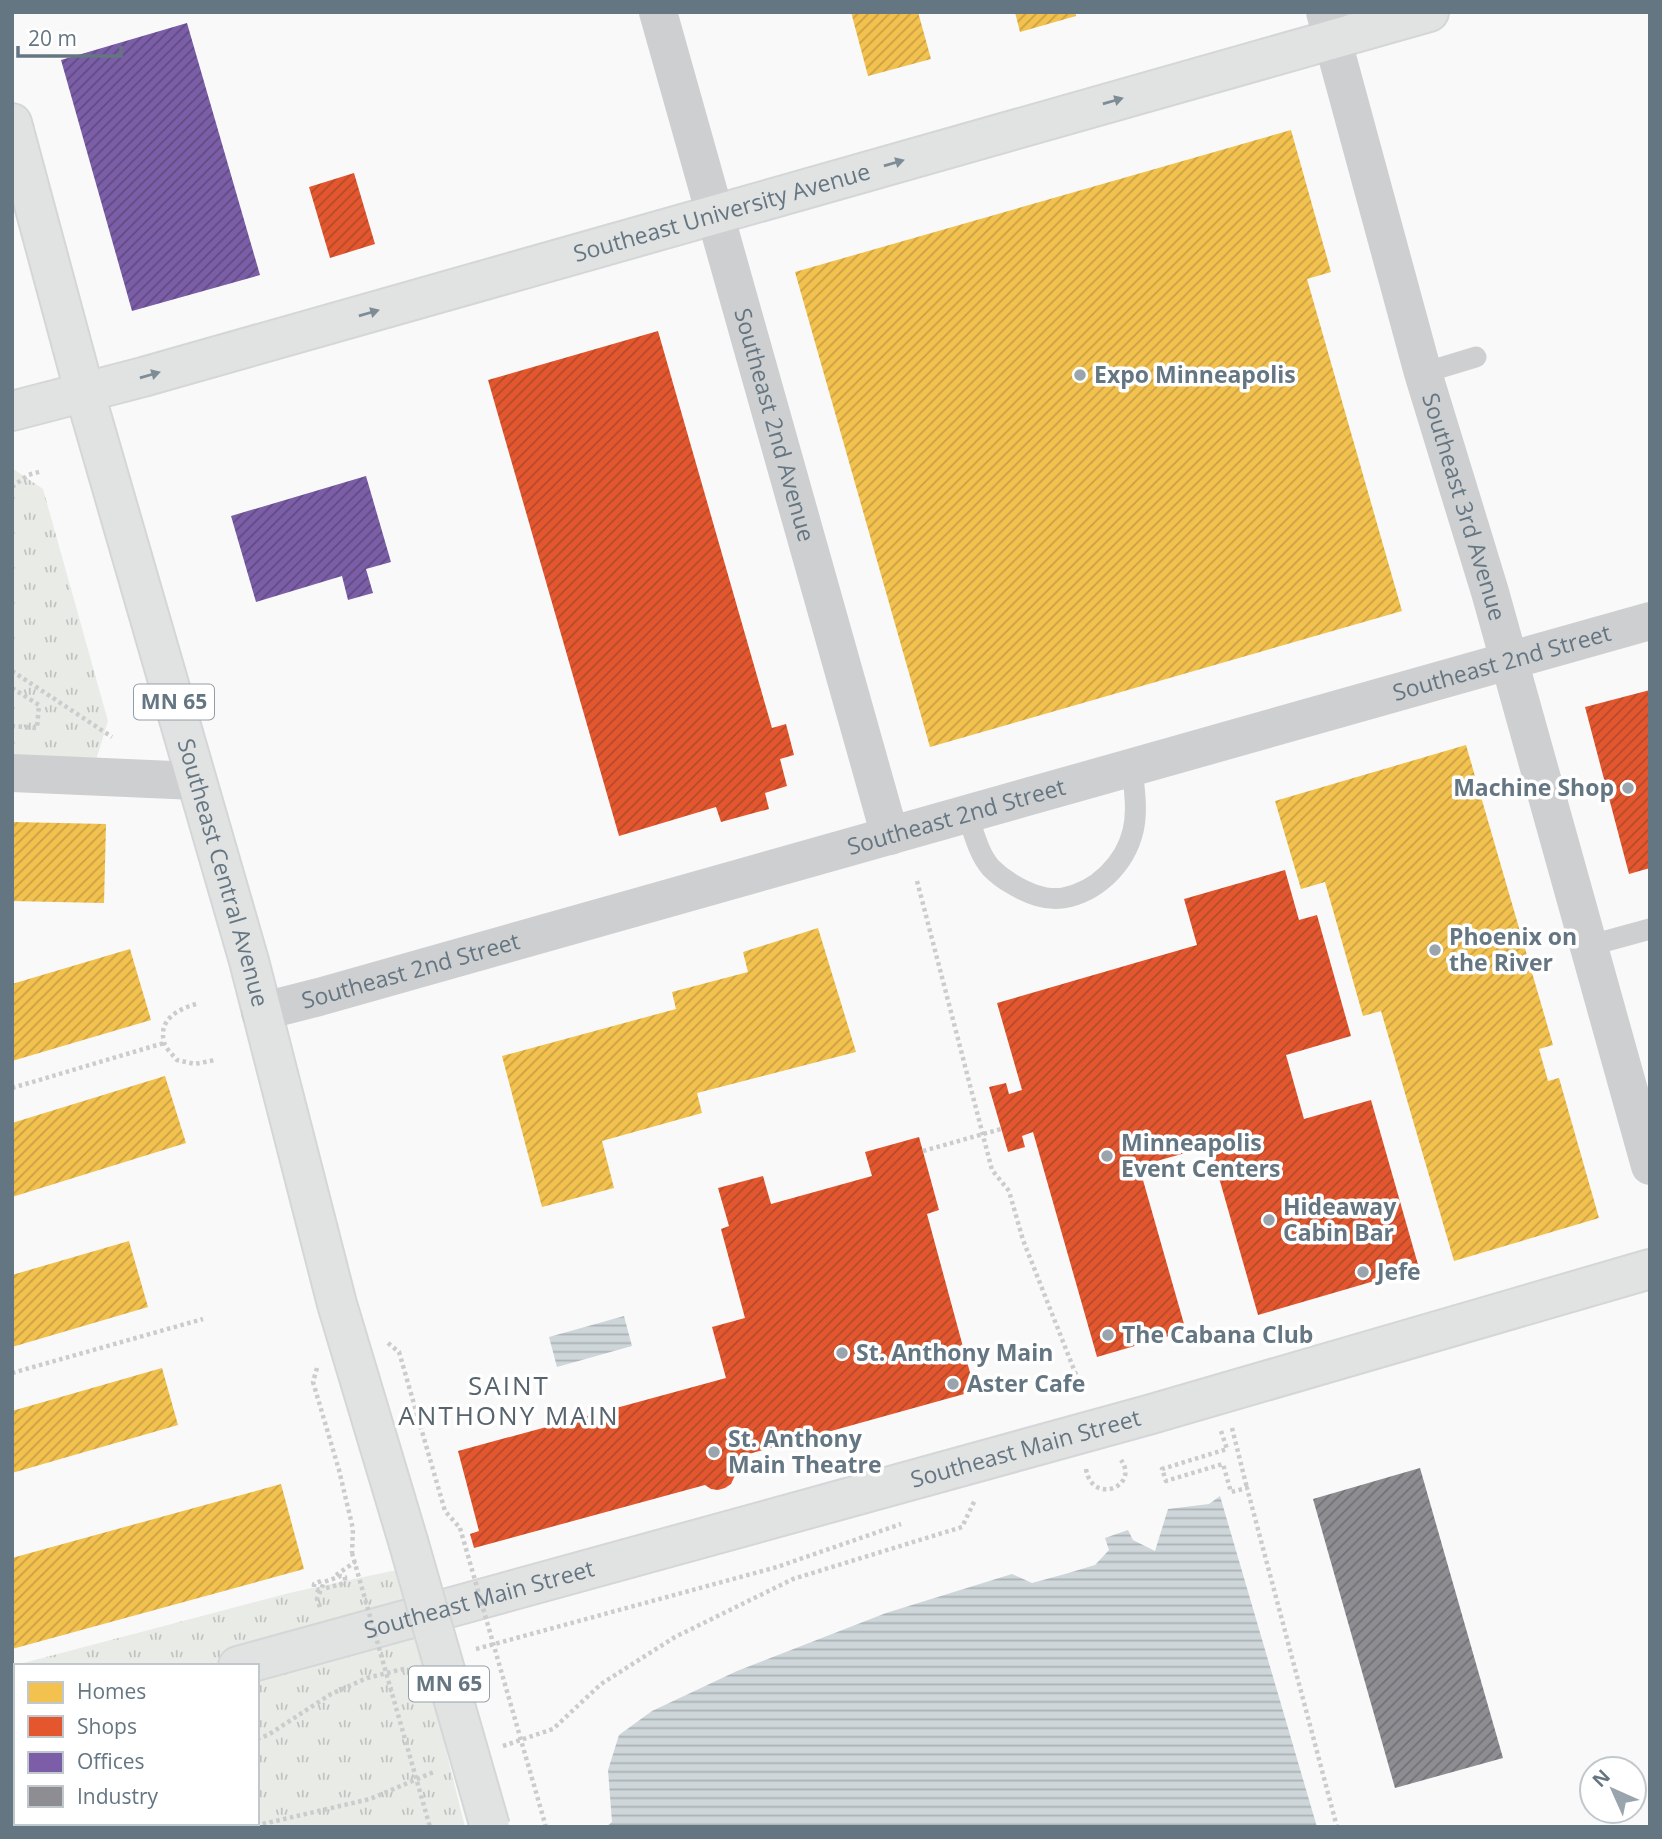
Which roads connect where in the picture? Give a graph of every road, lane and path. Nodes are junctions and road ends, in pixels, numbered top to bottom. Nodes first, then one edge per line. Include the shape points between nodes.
1 (658, 12) edge
2 (1429, 12) edge
3 (1329, 26) edge
4 (12, 123) edge
5 (715, 215) junction
6 (1476, 357) dead end
7 (1423, 373) junction
8 (85, 394) junction
9 (12, 411) edge
10 (42, 471) dead end
11 (12, 487) edge
12 (1650, 621) edge
13 (1508, 660) junction
14 (15, 672) edge
15 (12, 681) edge
16 (12, 688) edge
17 (12, 726) edge
18 (112, 737) dead end
19 (1132, 767) junction
20 (12, 774) edge
21 (196, 781) junction
22 (967, 814) junction
23 (890, 836) junction
24 (916, 881) dead end
25 (1650, 929) edge
26 (1588, 946) junction
27 (196, 1004) dead end
28 (260, 1012) junction
29 (164, 1043) junction
30 (215, 1060) dead end
31 (12, 1088) edge
32 (1001, 1129) dead end
33 (923, 1151) dead end
34 (1650, 1166) edge
35 (1650, 1269) edge
36 (203, 1319) dead end
37 (12, 1373) edge
38 (1085, 1396) dead end
39 (1230, 1421) dead end
40 (1219, 1423) dead end
41 (1115, 1452) dead end
42 (1086, 1461) dead end
43 (1247, 1488) junction
44 (976, 1498) dead end
45 (460, 1528) dead end
46 (352, 1553) dead end
47 (355, 1562) junction
48 (340, 1575) junction
49 (320, 1607) dead end
50 (245, 1664) edge
51 (500, 1746) dead end
52 (438, 1769) dead end
53 (259, 1825) edge
54 (430, 1827) edge
55 (490, 1827) edge
56 (546, 1827) edge
57 (1337, 1827) edge

1 - 5 street, Southeast 2nd Avenue
2 - 3 main road, Southeast University Avenue
5 -> 3 main road, Southeast University Avenue
3 - 7 street, Southeast 3rd Avenue
4 - 8 main road, Southeast Central Avenue / MN 65
8 -> 5 main road, Southeast University Avenue
5 - 23 street, Southeast 2nd Avenue
6 - 7 lane
7 - 13 street, Southeast 3rd Avenue
8 - 9 main road, Southeast University Avenue
8 - 21 main road, Southeast Central Avenue / MN 65
10 - 11 path
12 - 13 street, Southeast 2nd Street
13 - 19 street, Southeast 2nd Street
13 - 26 street, Southeast 3rd Avenue
14 - 15 path
14 - 18 path
16 - 17 path via 39,705 37,727
19 - 22 street, Southeast 2nd Street
19 - 22 lane via 1136,813 1127,849 1104,879 1064,898 1023,891 992,870
20 - 21 street
21 - 28 main road, Southeast Central Avenue / MN 65
22 - 23 street, Southeast 2nd Street
23 - 28 street, Southeast 2nd Street
24 - 38 path via 992,1170 1009,1191 1023,1240
25 - 26 lane
26 - 34 street, Southeast 3rd Avenue
27 - 29 path via 177,1010 164,1025
28 - 55 main road, Southeast Central Avenue / MN 65, bridge via 337,1304
29 - 30 path via 177,1060 195,1064
29 - 31 path
32 - 33 path, bridge
35 - 50 main road, Southeast Main Street via 1148,1415
36 - 37 path
39 - 43 path
40 - 43 path via 1227,1449 1162,1469 1166,1481 1223,1464 1231,1492
41 - 42 path via 1126,1472 1123,1482 1114,1488 1104,1490 1088,1480
43 - 57 path
44 - 51 path via 962,1527 793,1579 675,1637 601,1684 553,1729
45 - 56 path, bridge
46 - 47 path, bridge
47 - 48 path
47 - 54 path, bridge
48 - 48 path, bridge via 314,1584 314,1587 341,1584 345,1577
48 - 49 path via 324,1582 317,1599
52 - 53 path via 370,1799

